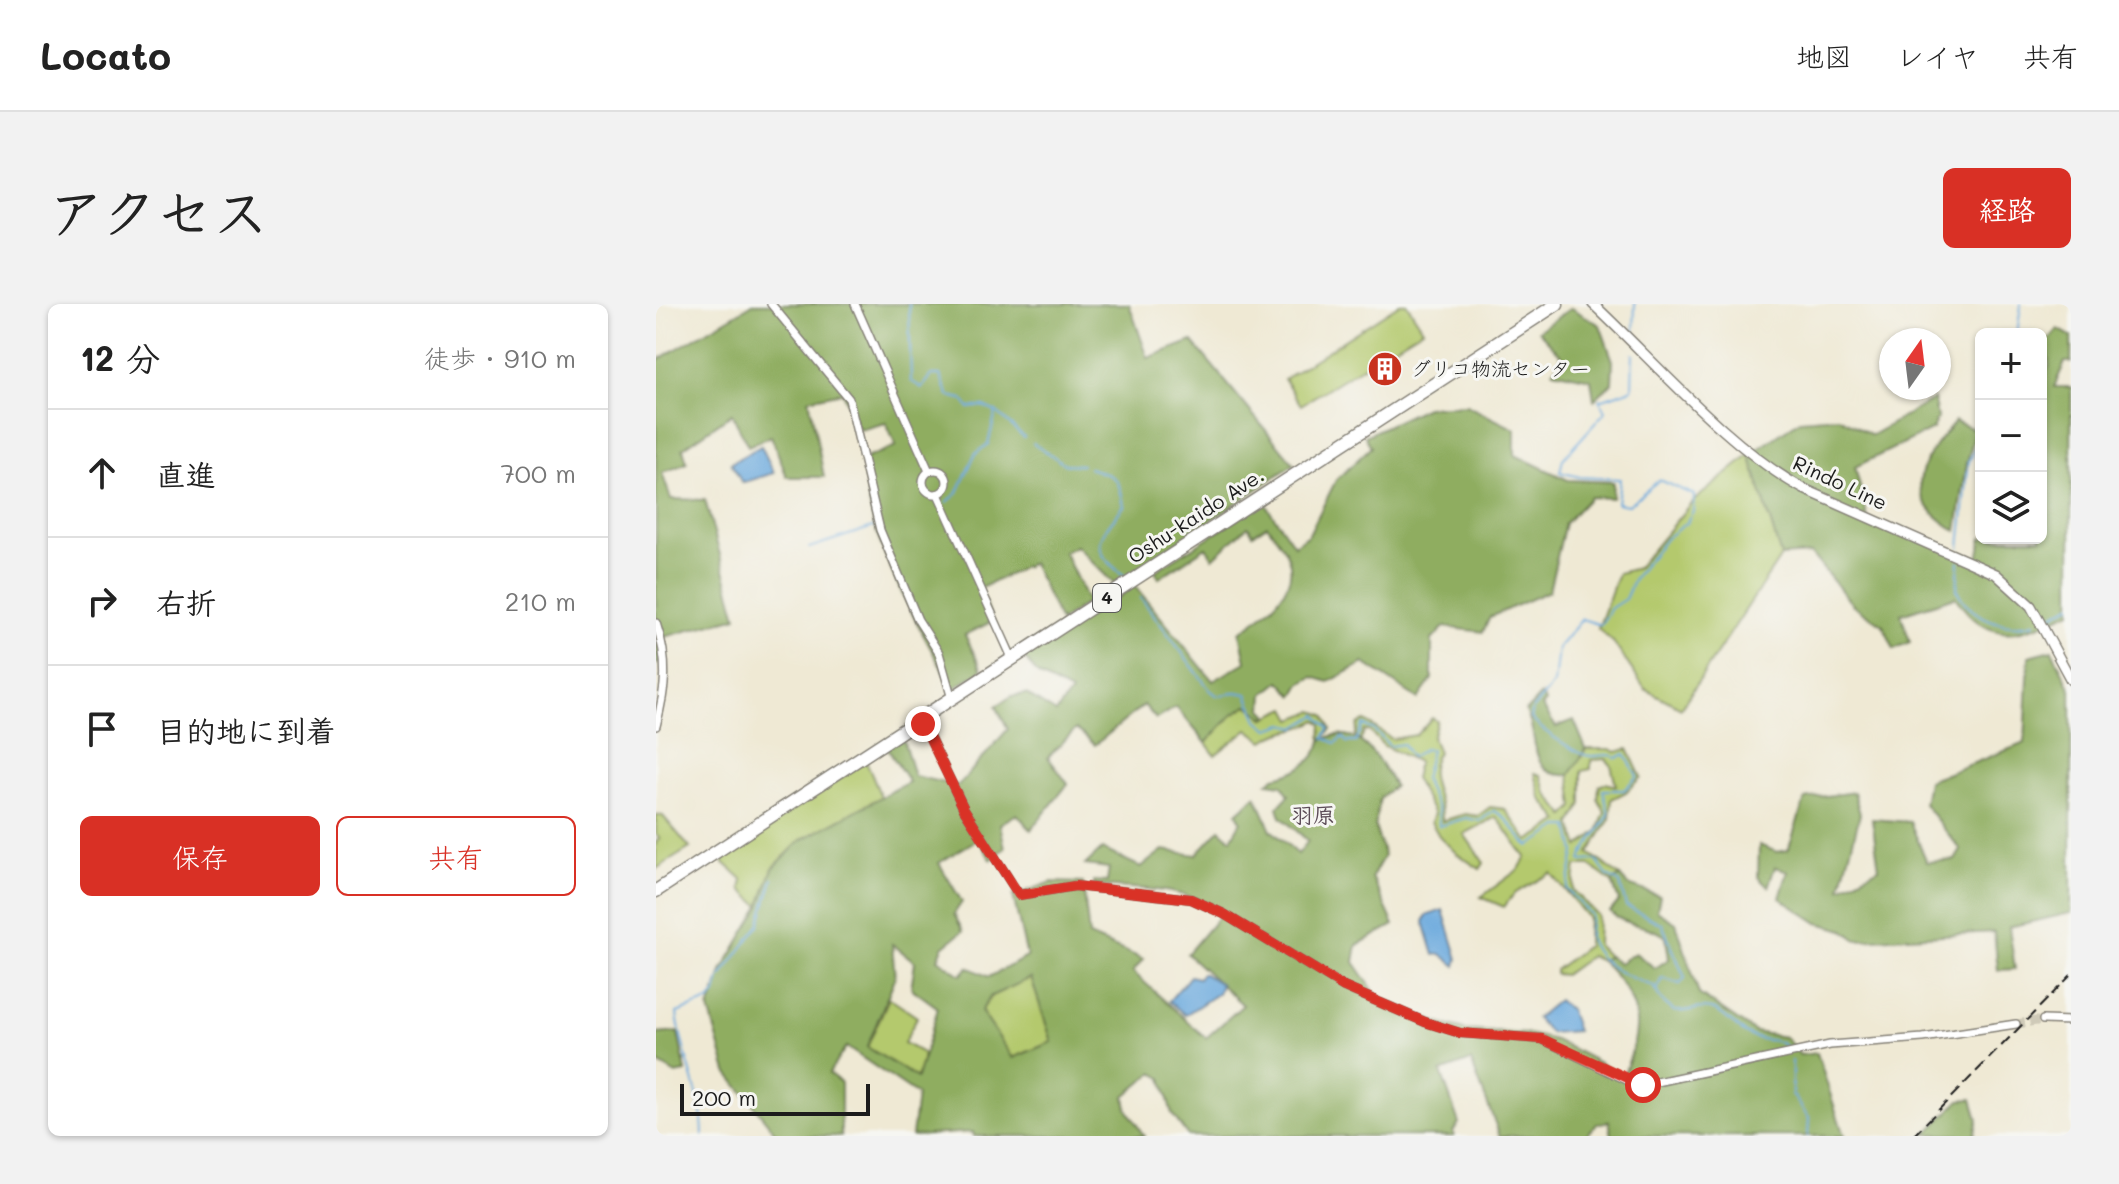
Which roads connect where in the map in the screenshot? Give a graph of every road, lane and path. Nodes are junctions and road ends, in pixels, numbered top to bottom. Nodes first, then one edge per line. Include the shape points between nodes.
1 (771, 304) edge
2 (855, 304) edge
3 (1557, 304) edge
4 (1593, 304) edge
5 (929, 471) junction
6 (938, 494) junction
7 (656, 623) edge
8 (1013, 660) junction
9 (2071, 680) edge
10 (952, 699) junction
11 (921, 719) junction
12 (656, 726) edge
13 (656, 891) edge
14 (2043, 1020) tunnel mouth
15 (2071, 1021) edge
16 (2016, 1024) tunnel mouth

1 - 10 street via 849,399 880,530 918,620 939,653
2 - 5 street
3 - 8 highway, Oshu-kaido Ave. / 4
4 - 9 street, Rindo Line via 1775,472 1996,574 2031,606
5 - 6 street via 922,480 924,488
5 - 6 street via 946,477 947,485
6 - 8 street
7 - 12 street via 667,664
8 - 10 highway, Oshu-kaido Ave. / 4
10 - 11 highway, Oshu-kaido Ave. / 4
11 - 13 highway, Oshu-kaido Ave. / 4
11 - 16 street via 964,809 1019,895 1075,886 1191,899 1344,987 1425,1022 1460,1033 1542,1039 1633,1083 1656,1085 1830,1045
14 - 15 street

